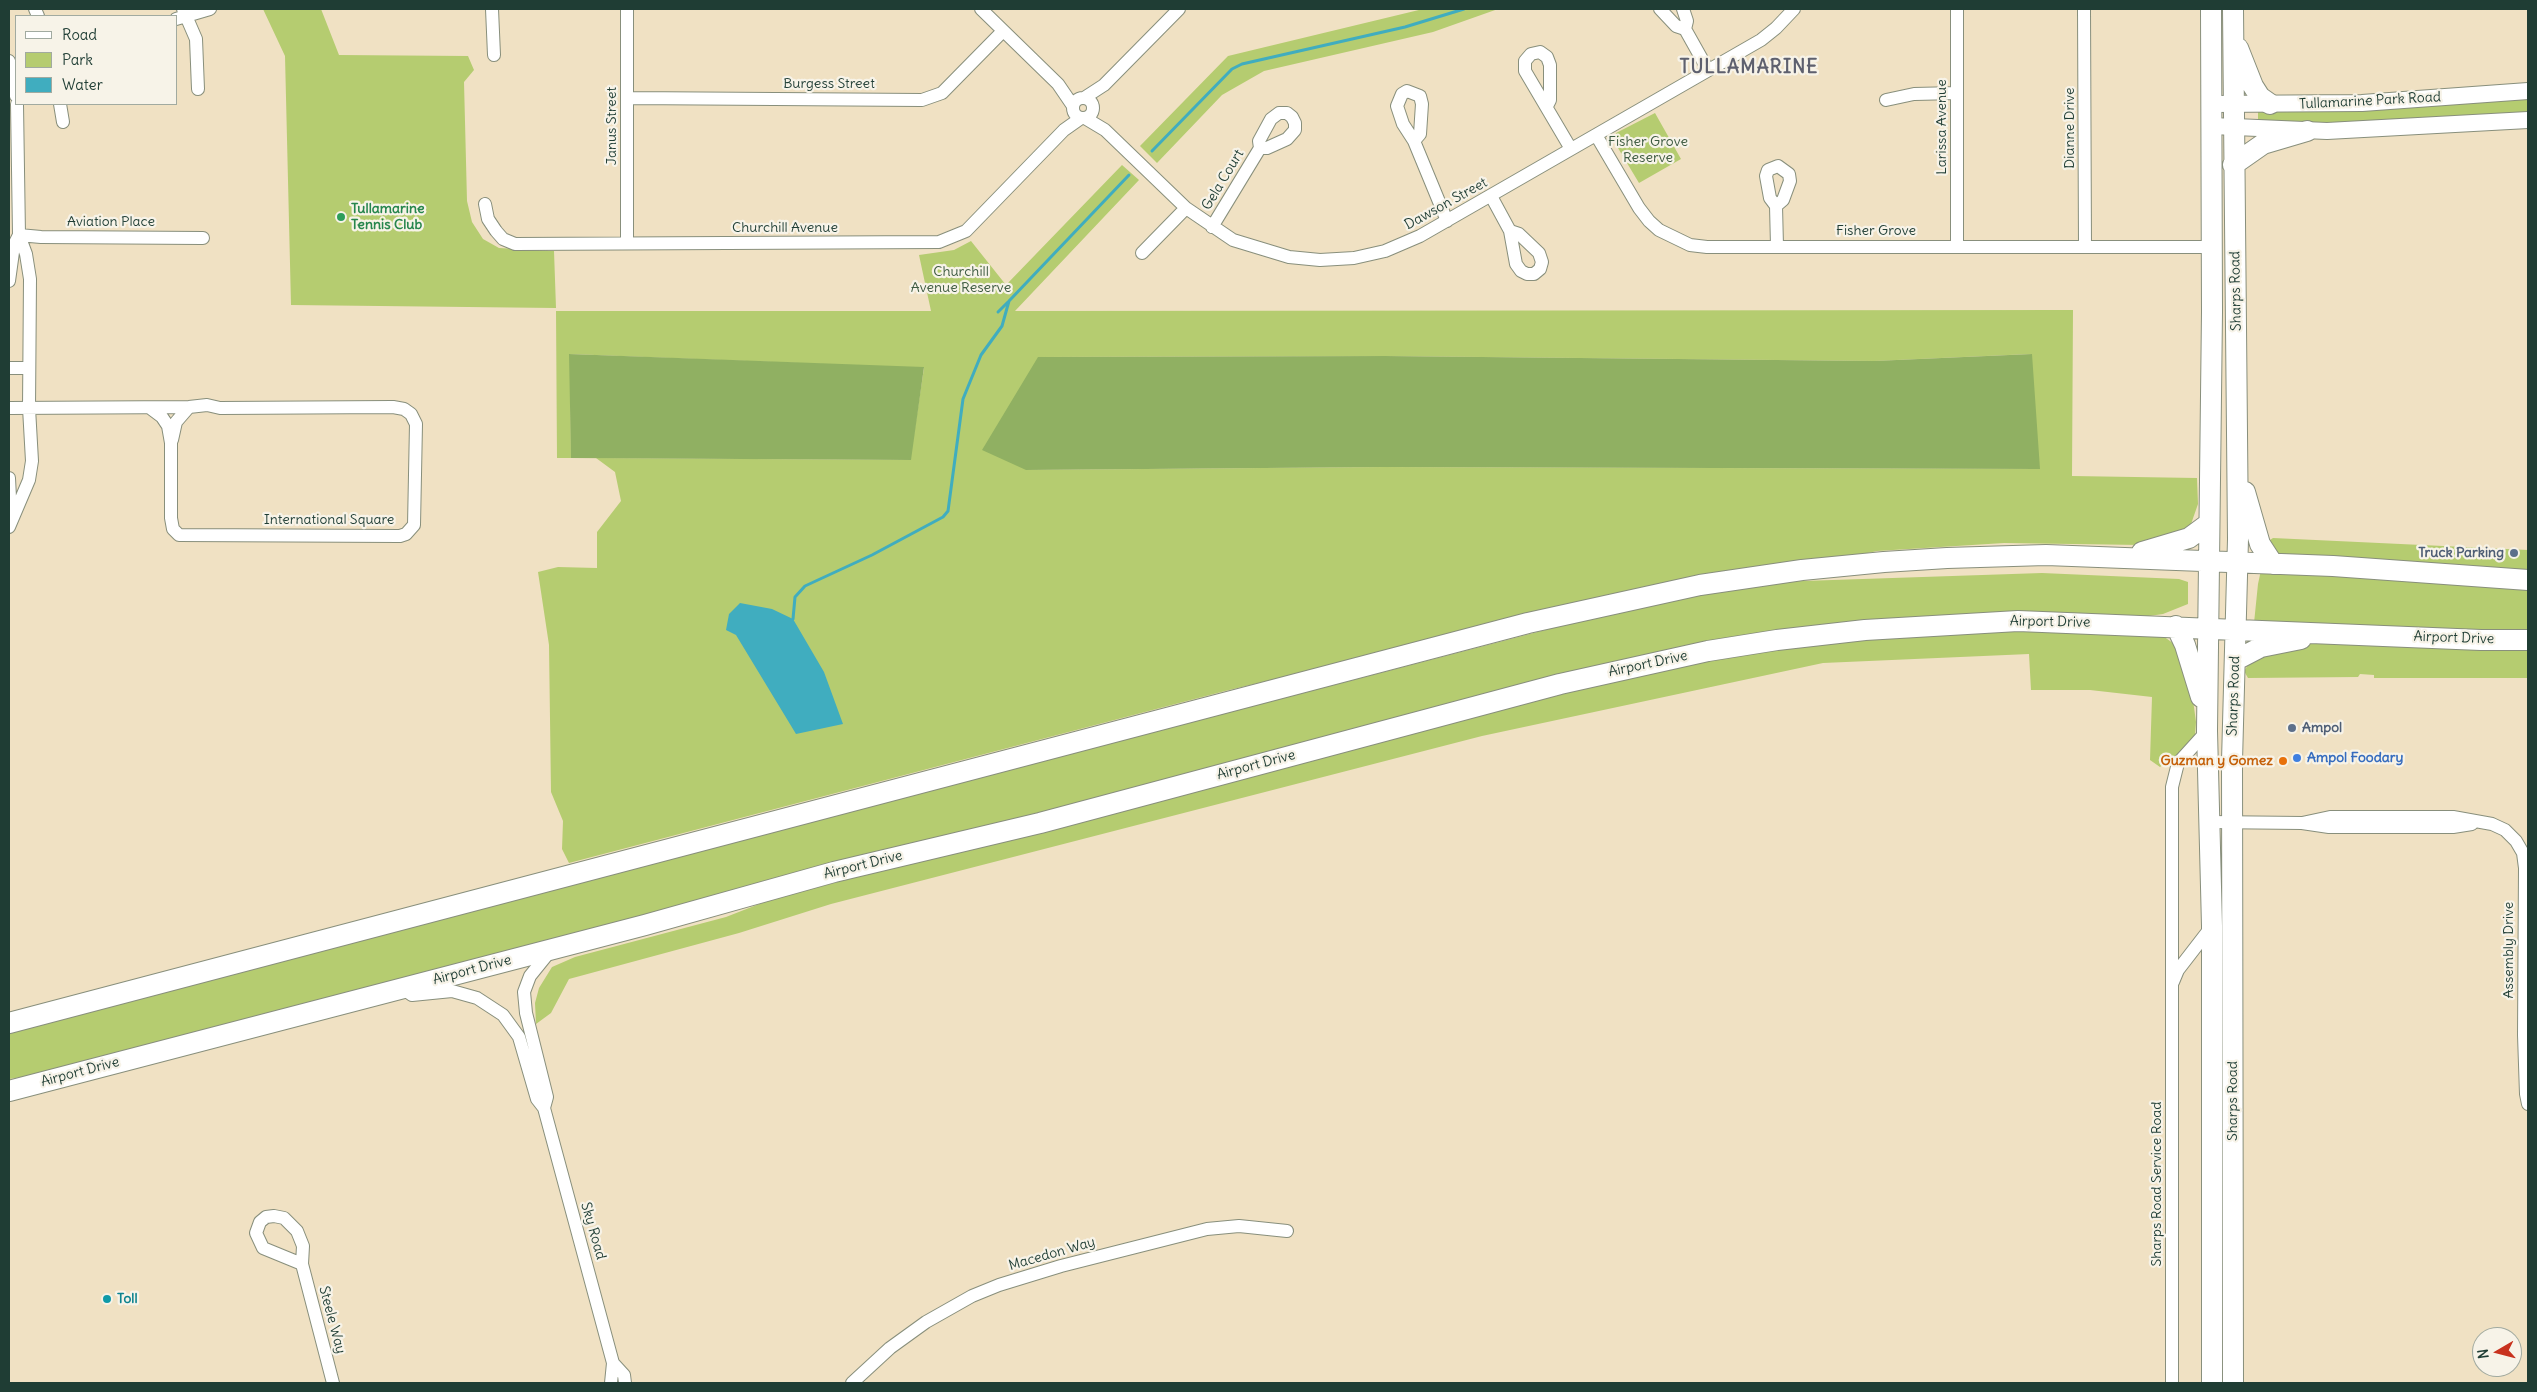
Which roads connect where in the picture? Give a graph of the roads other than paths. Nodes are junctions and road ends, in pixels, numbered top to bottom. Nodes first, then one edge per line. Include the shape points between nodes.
1 (210, 9) edge
2 (492, 9) edge
3 (627, 9) edge
4 (981, 9) edge
5 (1179, 9) edge
6 (1660, 9) edge
7 (1683, 9) edge
8 (1794, 9) edge
9 (1957, 9) edge
10 (2084, 9) edge
11 (2211, 9) edge
12 (2233, 9) edge
13 (182, 15) edge
14 (1685, 29) junction
15 (1003, 31) junction
16 (2233, 36) junction
17 (494, 55) dead end
18 (9, 61) edge
19 (1708, 70) junction
20 (15, 73) edge
21 (198, 89) dead end
22 (2528, 91) edge
23 (1956, 93) junction
24 (627, 98) junction
25 (1886, 100) dead end
26 (2212, 104) junction
27 (2233, 104) junction
28 (2270, 104) junction
29 (17, 105) edge
30 (60, 105) edge
31 (1547, 106) dead end
32 (1083, 108) junction
33 (2528, 120) edge
34 (63, 122) dead end
35 (2212, 126) junction
36 (2234, 128) junction
37 (2307, 132) junction
38 (1596, 135) junction
39 (1414, 141) dead end
40 (1260, 148) dead end
41 (1571, 149) junction
42 (2233, 165) junction
43 (1491, 196) junction
44 (486, 204) dead end
45 (1776, 206) dead end
46 (1186, 208) junction
47 (1447, 221) junction
48 (1212, 227) junction
49 (1510, 231) dead end
50 (19, 235) junction
51 (203, 238) dead end
52 (627, 242) junction
53 (1777, 246) junction
54 (1957, 246) junction
55 (2085, 247) junction
56 (2212, 247) junction
57 (1142, 253) dead end
58 (9, 281) edge
59 (9, 368) edge
60 (29, 368) junction
61 (9, 408) edge
62 (29, 408) junction
63 (150, 408) junction
64 (189, 408) junction
65 (171, 443) junction
66 (2237, 464) junction
67 (9, 478) edge
68 (10, 522) edge
69 (2208, 524) junction
70 (2121, 557) junction
71 (2208, 561) junction
72 (2237, 562) junction
73 (2273, 564) junction
74 (2528, 580) edge
75 (2176, 626) junction
76 (2207, 627) junction
77 (2236, 628) junction
78 (2330, 633) junction
79 (2528, 640) edge
80 (2236, 660) junction
81 (2207, 724) junction
82 (2210, 822) junction
83 (2232, 823) junction
84 (2212, 926) junction
85 (552, 949) junction
86 (2172, 984) junction
87 (403, 988) junction
88 (9, 1022) edge
89 (9, 1091) edge
90 (2528, 1104) edge
91 (544, 1108) junction
92 (1287, 1231) dead end
93 (302, 1264) dead end
94 (613, 1363) junction
95 (333, 1383) edge
96 (611, 1383) edge
97 (626, 1383) edge
98 (852, 1383) edge
99 (2172, 1383) edge
100 (2212, 1383) edge
101 (2233, 1383) edge

1 - 13 street
2 - 17 street
3 - 24 street, Janus Street
4 - 15 street, Dawson Street
5 - 32 street, Churchill Avenue
6 - 14 street via 1676,26
7 - 14 street via 1687,21
8 - 19 street, Dawson Street via 1760,40
9 - 23 street, Larissa Avenue
10 - 55 street, Dianne Drive
11 - 26 main road, Sharps Road
12 - 16 main road, Sharps Road
13 - 21 street via 196,39
14 - 19 street
15 - 24 street, Burgess Street via 942,93 922,100
15 - 32 street, Dawson Street
16 - 27 main road, Sharps Road
16 - 28 main road via 2252,86
18 - 20 street
19 - 38 street, Dawson Street
22 - 28 street, Tullamarine Park Road via 2362,103
23 - 25 street via 1914,94
23 - 54 street, Larissa Avenue
24 - 52 street, Janus Street
26 - 27 street, Tullamarine Park Road
26 - 35 main road, Sharps Road
27 - 28 street, Tullamarine Park Road
27 - 36 main road, Sharps Road
29 - 50 street
30 - 34 street
31 - 41 street
32 - 46 street, Dawson Street
32 - 52 street, Churchill Avenue via 972,224 947,240 931,243
33 - 37 street, Tullamarine Park Road
35 - 36 street, Tullamarine Park Road
35 - 56 main road, Sharps Road
36 - 37 street, Tullamarine Park Road
36 - 42 main road, Sharps Road
37 - 42 main road via 2263,144
38 - 41 street, Dawson Street
38 - 53 street, Fisher Grove via 1638,208 1659,230 1690,245
39 - 47 street
40 - 48 street, Gela Court
41 - 43 street, Dawson Street
42 - 66 main road, Sharps Road via 2237,273
43 - 47 street, Dawson Street
43 - 49 street
44 - 52 street, Churchill Avenue via 488,218 496,231 503,239 515,244
45 - 53 street
46 - 48 street, Dawson Street
46 - 57 street
47 - 48 street, Dawson Street via 1386,250 1354,258 1320,260 1274,254 1233,240
50 - 51 street, Aviation Place
50 - 58 street via 14,245
50 - 60 street via 30,279
53 - 54 street, Fisher Grove
54 - 55 street, Fisher Grove
55 - 56 street, Fisher Grove
56 - 69 main road, Sharps Road
59 - 60 street
60 - 62 street
61 - 62 street, International Square
62 - 63 street, International Square
62 - 68 street via 32,461 29,480
63 - 64 street, International Square
63 - 65 street, International Square via 165,422
64 - 65 street, International Square via 176,422
64 - 65 street, International Square via 207,405 220,408 404,409 416,424 414,525 400,536 179,535 173,529 171,518
66 - 72 main road, Sharps Road
66 - 73 main road via 2260,544
67 - 68 street
69 - 70 main road via 2189,538
69 - 71 main road, Sharps Road
70 - 71 main road
70 - 88 main road via 1988,556 1884,562 1738,580 1608,604
71 - 72 main road
71 - 76 main road, Sharps Road
72 - 73 main road
72 - 77 main road, Sharps Road
73 - 74 main road
75 - 76 main road, Airport Drive
75 - 81 main road via 2185,645
75 - 85 main road, Airport Drive via 2018,621 1943,624 1777,640 1699,653 1490,702 1040,823 834,872
76 - 77 main road, Airport Drive
76 - 81 main road, Sharps Road
77 - 78 main road, Airport Drive
77 - 80 main road, Sharps Road
78 - 79 main road, Airport Drive
78 - 80 main road via 2261,647
80 - 83 main road, Sharps Road
81 - 82 main road, Sharps Road
81 - 86 street, Sharps Road Service Road via 2178,763 2174,774
82 - 83 street, Assembly Drive
82 - 84 main road, Sharps Road
83 - 90 street, Assembly Drive via 2302,823 2330,817 2452,817 2499,827 2512,836 2524,860 2524,1035
83 - 101 main road, Sharps Road
84 - 86 street, Sharps Road Service Road via 2178,970
84 - 100 main road, Sharps Road
85 - 87 main road, Airport Drive
85 - 91 street, Sky Road via 530,976 524,992 524,1007 547,1097
86 - 99 street, Sharps Road Service Road
87 - 89 main road, Airport Drive
87 - 91 street, Sky Road via 412,995 437,992 466,994 486,1001 503,1015 519,1037 537,1099
91 - 94 street, Sky Road
92 - 98 street, Macedon Way via 1245,1226 1207,1229 999,1285 926,1322 890,1348
93 - 95 street, Steele Way
94 - 96 street, Sky Road
94 - 97 street, Sky Road via 624,1375

